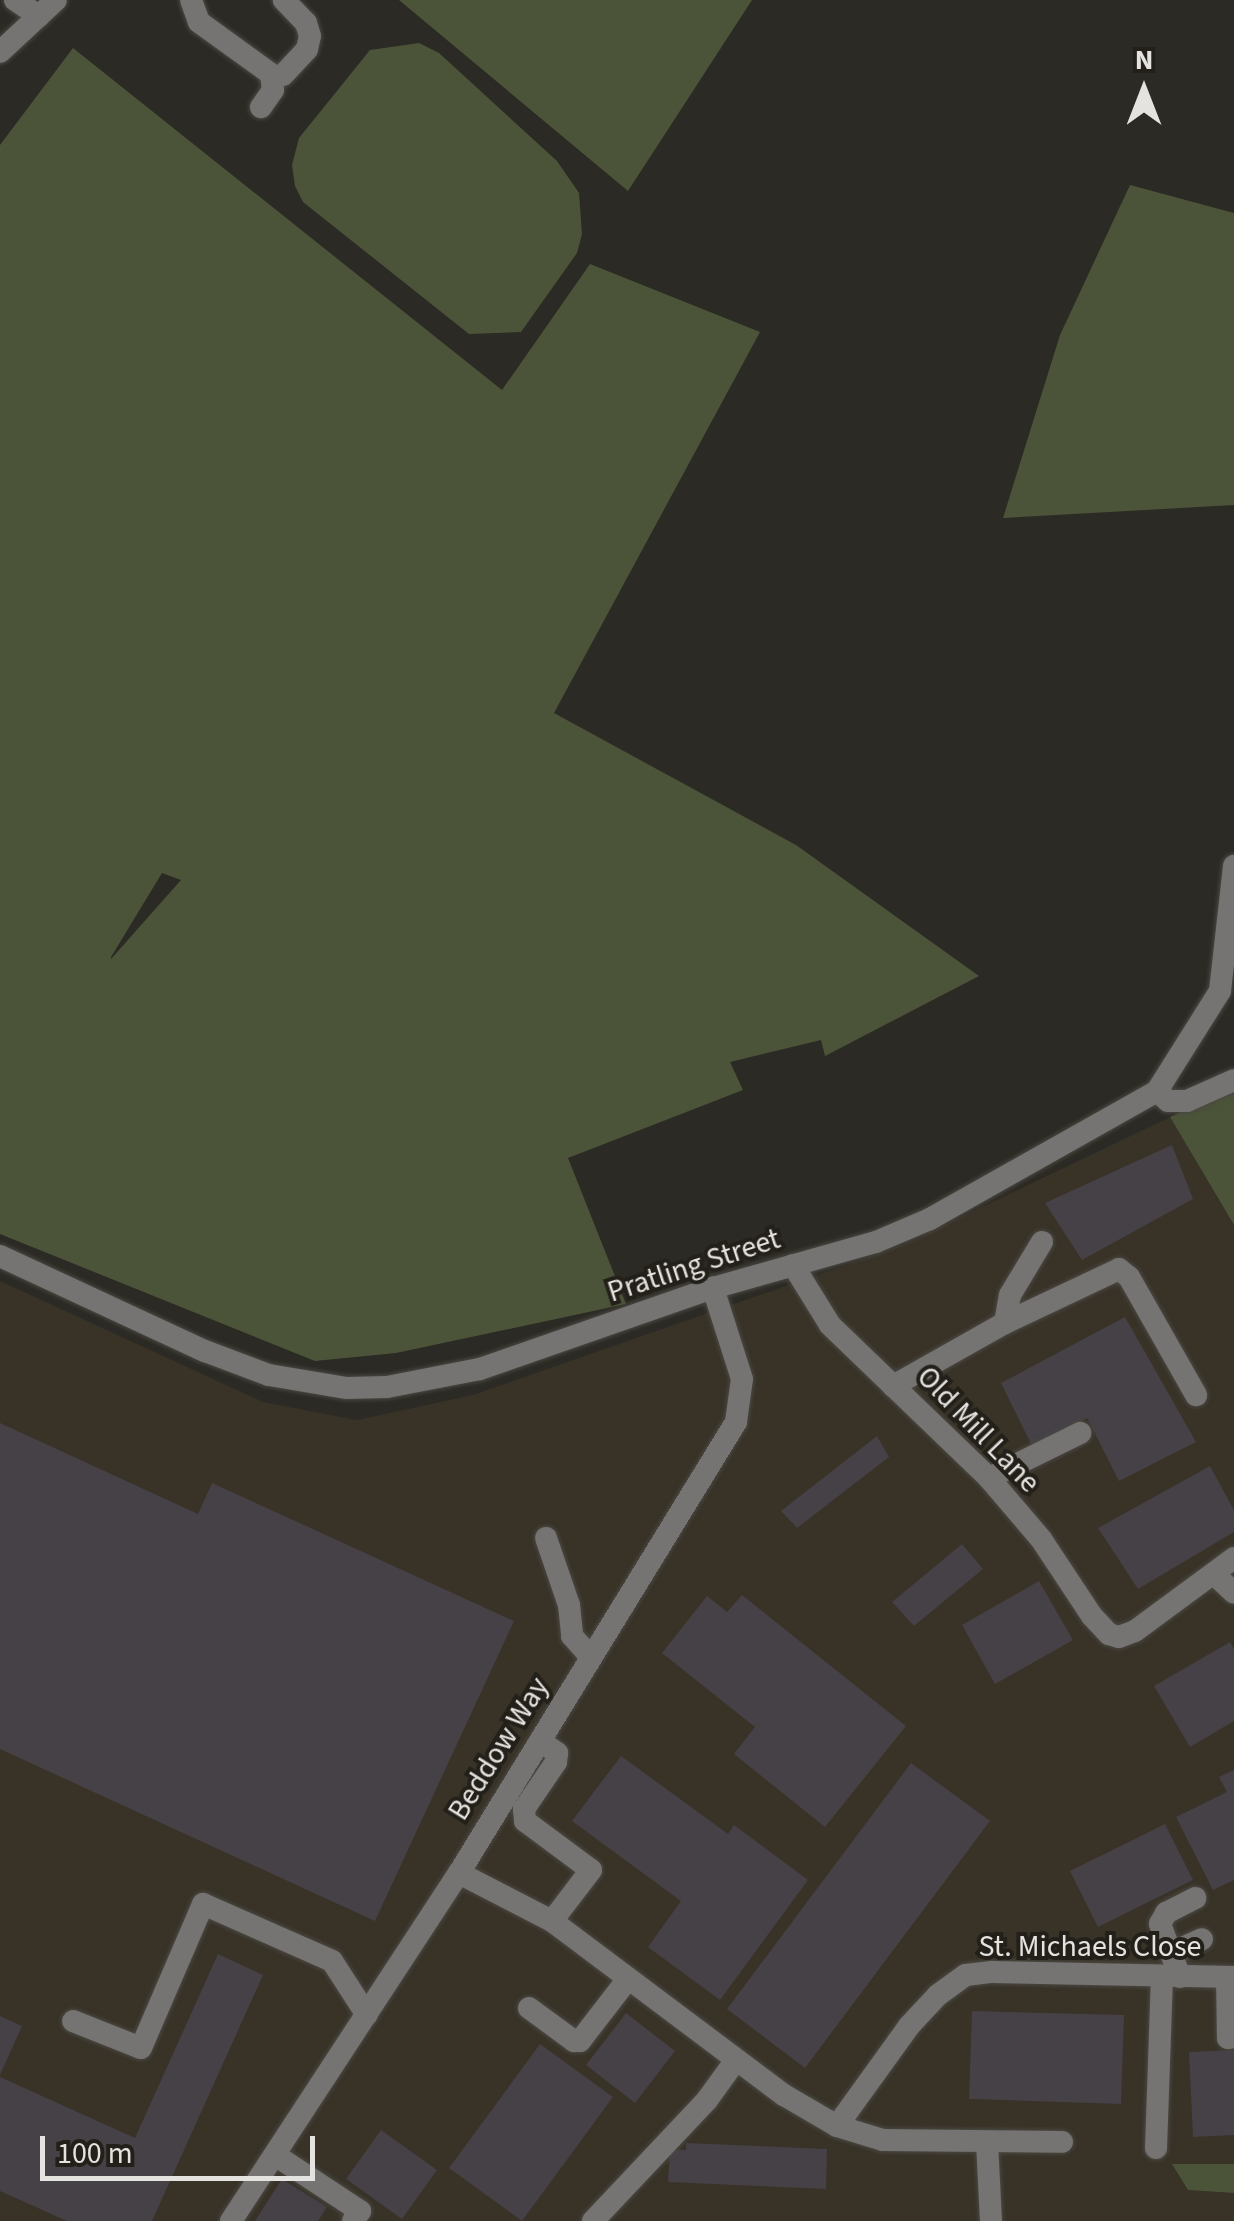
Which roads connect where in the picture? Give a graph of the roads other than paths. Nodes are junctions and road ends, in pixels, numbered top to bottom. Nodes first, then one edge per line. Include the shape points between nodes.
1 (16, 0) edge
2 (191, 0) edge
3 (284, 0) edge
4 (47, 8) edge
5 (0, 52) edge
6 (283, 75) dead end
7 (261, 107) dead end
8 (1234, 866) edge
9 (1234, 1080) edge
10 (1157, 1091) junction
11 (1042, 1242) dead end
12 (0, 1256) edge
13 (793, 1265) junction
14 (713, 1288) junction
15 (1005, 1323) junction
16 (893, 1386) junction
17 (1196, 1394) dead end
18 (1080, 1433) dead end
19 (989, 1478) junction
20 (546, 1538) dead end
21 (1234, 1558) edge
22 (1215, 1575) junction
23 (1234, 1593) edge
24 (591, 1657) junction
25 (540, 1741) junction
26 (459, 1873) junction
27 (1195, 1898) dead end
28 (552, 1921) junction
29 (1202, 1939) dead end
30 (1170, 1953) junction
31 (1171, 1977) junction
32 (1231, 1977) edge
33 (628, 1979) junction
34 (529, 2008) dead end
35 (367, 2015) junction
36 (73, 2021) dead end
37 (1234, 2037) edge
38 (736, 2060) junction
39 (837, 2126) junction
40 (987, 2142) junction
41 (1062, 2142) dead end
42 (1156, 2148) dead end
43 (275, 2154) junction
44 (231, 2221) edge
45 (353, 2221) edge
46 (592, 2221) edge
47 (991, 2221) edge

1 - 4 street
2 - 7 street via 200,22 271,74 272,90
3 - 6 street via 310,36
4 - 5 street
8 - 10 street, Pratling Street via 1220,990
9 - 10 street via 1187,1100 1168,1100
10 - 13 street, Pratling Street via 930,1218 876,1242
11 - 15 street via 1010,1294
12 - 14 street, Pratling Street via 237,1365 347,1388 451,1377
13 - 14 street, Pratling Street
13 - 16 street, Old Mill Lane via 830,1325
14 - 24 street, Beddow Way via 742,1379 736,1422
15 - 16 street
15 - 17 street via 1119,1270
16 - 19 street, Old Mill Lane
18 - 19 street
19 - 22 street, Old Mill Lane via 1109,1634 1119,1637
20 - 24 street via 570,1605 572,1636
21 - 22 street
22 - 23 street
24 - 25 street, Beddow Way
25 - 26 street, Beddow Way
25 - 28 street via 557,1752 556,1762 524,1809 526,1821 591,1870
26 - 28 street
26 - 35 street, Beddow Way
27 - 30 street via 1161,1918
28 - 33 street
29 - 30 street
30 - 31 street
31 - 32 street, St. Michaels Close
31 - 39 street, St. Michaels Close via 966,1975 910,2026
31 - 42 street
32 - 37 street via 1228,2038
33 - 34 street via 580,2041
33 - 38 street
35 - 36 street via 332,1960 203,1904 141,2048
35 - 43 street, Beddow Way
38 - 39 street
38 - 46 street via 707,2100
39 - 40 street via 883,2140
40 - 41 street
40 - 47 street
43 - 44 street, Beddow Way
43 - 45 street via 360,2211

